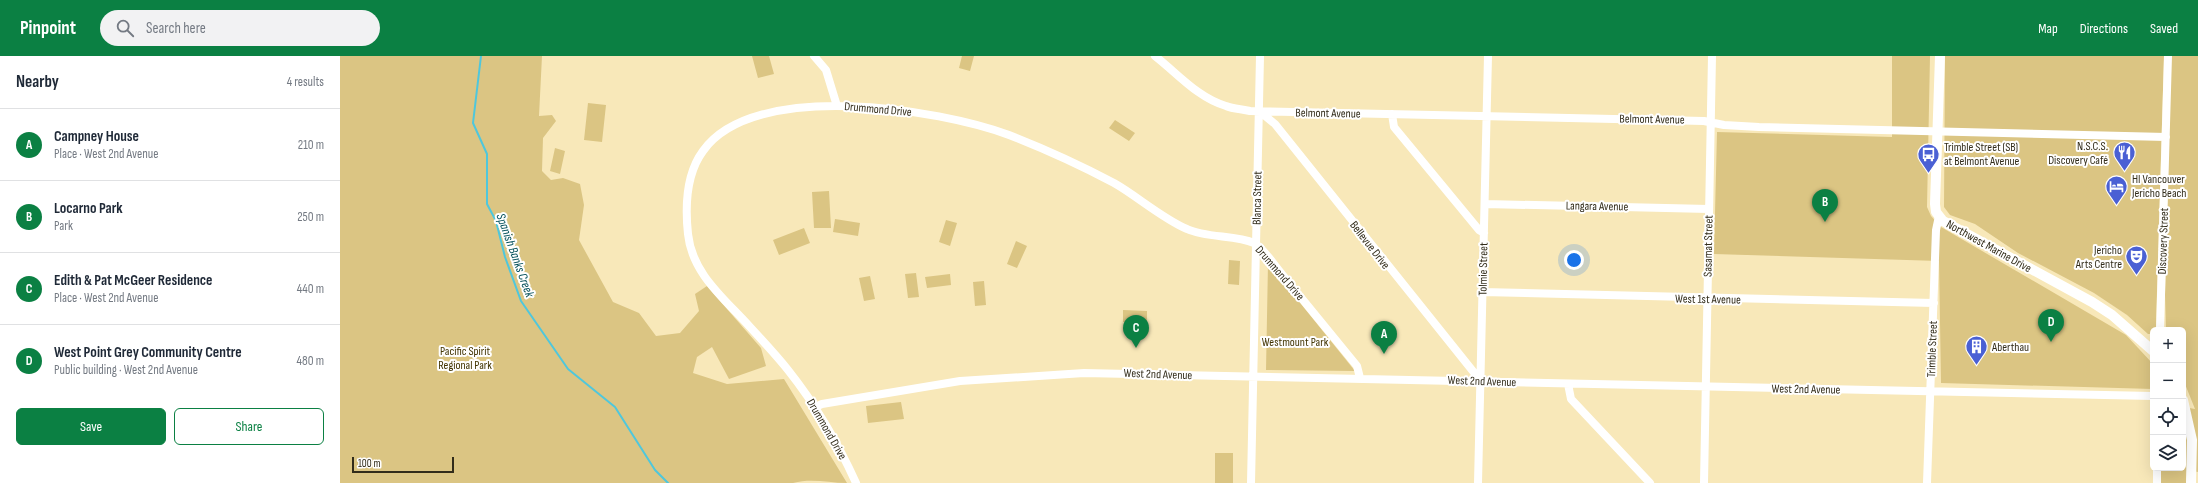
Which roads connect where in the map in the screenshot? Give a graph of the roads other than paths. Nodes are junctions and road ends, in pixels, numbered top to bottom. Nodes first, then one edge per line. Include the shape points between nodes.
1 (814, 56) edge
2 (1155, 56) edge
3 (1260, 56) edge
4 (1488, 56) edge
5 (1712, 56) edge
6 (1940, 56) edge
7 (2168, 56) edge
8 (837, 106) junction
9 (1259, 111) junction
10 (1392, 114) junction
11 (1487, 116) junction
12 (1711, 122) junction
13 (1937, 131) junction
14 (2166, 137) junction
15 (1485, 204) junction
16 (1709, 209) junction
17 (1939, 216) junction
18 (1484, 233) junction
19 (1256, 244) junction
20 (1482, 292) junction
21 (1707, 299) junction
22 (1934, 303) junction
23 (2160, 327) edge
24 (2150, 345) edge
25 (1253, 376) junction
26 (1360, 378) junction
27 (1480, 380) junction
28 (1568, 384) junction
29 (1706, 386) junction
30 (1931, 392) junction
31 (2150, 396) edge
32 (815, 407) junction
33 (2186, 413) edge
34 (2158, 471) edge
35 (856, 483) edge
36 (1251, 483) edge
37 (1478, 483) edge
38 (1650, 483) edge
39 (1704, 483) edge
40 (1927, 483) edge
41 (2157, 483) edge
42 (2191, 483) edge

1 - 8 street via 826,70
2 - 9 street, Belmont Avenue via 1211,100 1226,106
3 - 9 street, Blanca Street
4 - 11 street, Tolmie Street
5 - 12 street, Sasamat Street
6 - 13 street, Northwest Marine Drive
7 - 14 street, Discovery Street
8 - 19 street, Drummond Drive via 915,112 970,123 1008,135 1067,159 1115,184 1187,229
8 - 32 street, Drummond Drive via 788,109 745,120 721,134 704,150 694,166 688,190 688,236 693,258 700,271 721,298 787,368
9 - 10 street, Belmont Avenue
9 - 19 street, Blanca Street
9 - 27 street, Bellevue Drive via 1275,124
10 - 11 street, Belmont Avenue
10 - 18 street via 1394,127
11 - 12 street, Belmont Avenue
11 - 15 street, Tolmie Street
12 - 13 street, Belmont Avenue via 1758,127
12 - 16 street, Sasamat Street
13 - 14 street, Belmont Avenue
13 - 17 street, Northwest Marine Drive via 1935,204
14 - 23 street, Discovery Street
15 - 16 street, Langara Avenue
15 - 18 street, Tolmie Street
16 - 21 street, Sasamat Street
17 - 22 street, Trimble Street via 1936,230
17 - 24 street, Northwest Marine Drive via 1943,221 2092,302
18 - 20 street, Tolmie Street
19 - 25 street, Blanca Street
19 - 26 street, Drummond Drive via 1357,366
20 - 21 street, West 1st Avenue
20 - 27 street, Tolmie Street
21 - 22 street, West 1st Avenue
21 - 29 street, Sasamat Street
22 - 30 street, Trimble Street
25 - 26 street, West 2nd Avenue
25 - 32 street, West 2nd Avenue via 1084,372 1024,375 921,386
25 - 36 street, Blanca Street
26 - 27 street, West 2nd Avenue
27 - 28 street, West 2nd Avenue
27 - 37 street, Tolmie Street
28 - 29 street, West 2nd Avenue
28 - 38 street via 1571,399
29 - 30 street, West 2nd Avenue
29 - 39 street, Sasamat Street
30 - 31 street, West 2nd Avenue
30 - 40 street, Trimble Street
32 - 35 street, Drummond Drive
33 - 42 street via 2192,440
34 - 41 street

